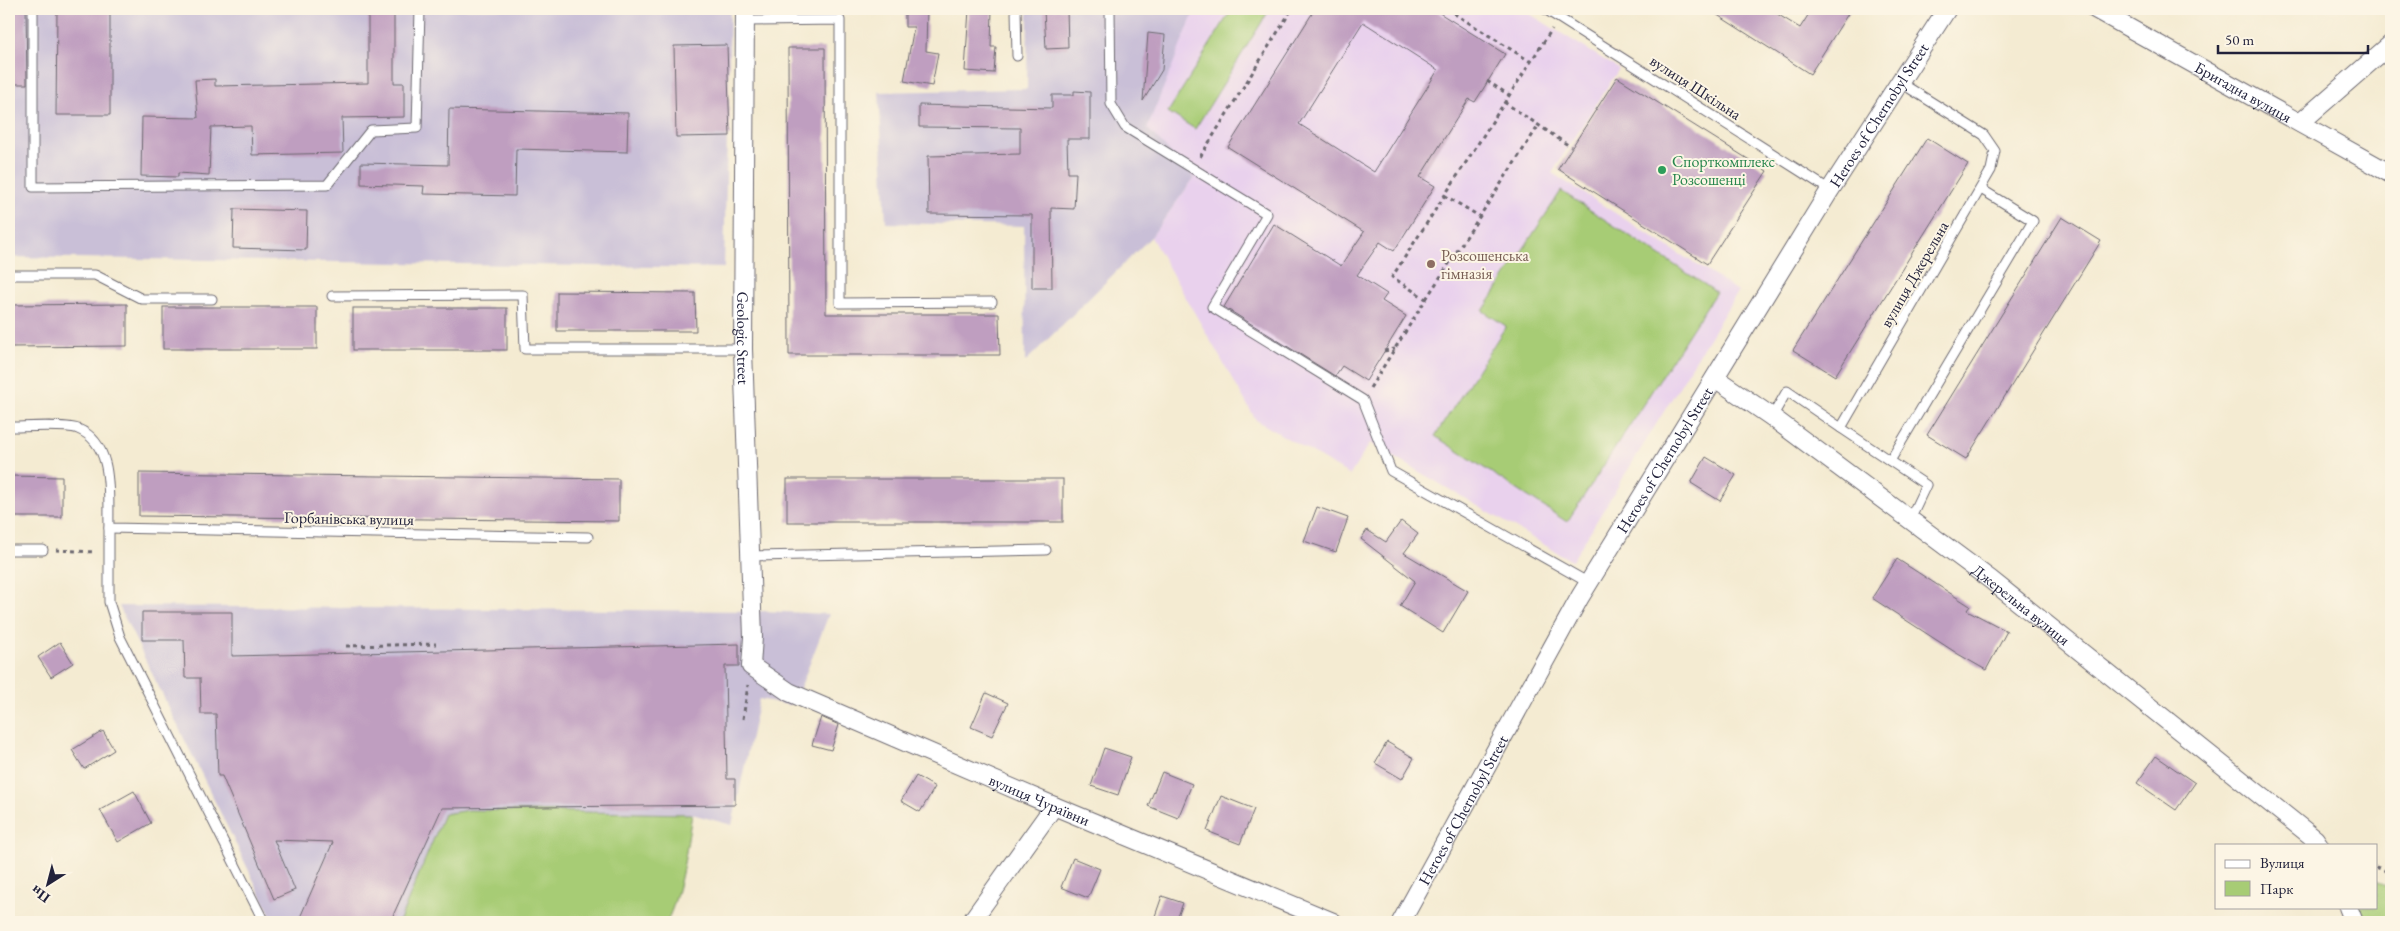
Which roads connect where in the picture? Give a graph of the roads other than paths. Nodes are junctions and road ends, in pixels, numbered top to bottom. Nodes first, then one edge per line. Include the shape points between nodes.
1 (33, 9) edge
2 (420, 9) edge
3 (1016, 9) edge
4 (1110, 9) edge
5 (1545, 9) edge
6 (1947, 9) edge
7 (2095, 9) edge
8 (744, 15) edge
9 (2391, 44) edge
10 (1017, 56) dead end
11 (1901, 83) junction
12 (2300, 123) junction
13 (2391, 174) edge
14 (1982, 189) junction
15 (1830, 190) junction
16 (9, 274) edge
17 (332, 296) dead end
18 (212, 299) dead end
19 (992, 302) dead end
20 (743, 349) junction
21 (1715, 378) junction
22 (1772, 417) junction
23 (9, 427) edge
24 (1841, 428) junction
25 (1890, 460) junction
26 (1909, 521) junction
27 (109, 528) junction
28 (588, 537) dead end
29 (9, 550) edge
30 (43, 550) road end
31 (1046, 550) dead end
32 (750, 556) junction
33 (1589, 583) junction
34 (751, 666) joint
35 (1054, 806) junction
36 (2318, 844) edge
37 (2348, 908) edge
38 (264, 922) edge
39 (971, 922) edge
40 (1333, 922) edge
41 (1401, 922) edge
42 (2354, 922) edge

1 - 2 lane via 33,187 328,185 371,130 418,128
3 - 10 lane
4 - 33 lane via 1111,104 1125,127 1266,214 1212,307 1363,400 1391,471
5 - 15 lane, вулиця Шкільна
6 - 11 street, Heroes of Chernobyl Street
7 - 12 street, Бригадна вулиця
8 - 19 lane via 840,20 840,303
8 - 20 street, Geologic Street
9 - 12 street
11 - 14 lane, вулиця Джерельна via 1984,135 1995,151
11 - 15 street, Heroes of Chernobyl Street
12 - 13 street, Бригадна вулиця
14 - 24 lane, вулиця Джерельна
14 - 25 lane via 2033,221
15 - 21 street, Heroes of Chernobyl Street
16 - 18 lane via 95,275 142,299
17 - 20 lane via 523,295 524,349
20 - 32 street, Geologic Street
21 - 22 street, Джерельна вулиця
21 - 33 street, Heroes of Chernobyl Street
22 - 24 lane via 1787,391
22 - 26 street, Джерельна вулиця
23 - 27 lane via 76,428 93,439 104,458 108,475
24 - 25 lane
25 - 26 lane via 1926,485
26 - 36 street, Джерельна вулиця via 1992,580
27 - 28 lane, Горбанівська вулиця
27 - 38 lane via 109,602 120,637
29 - 30 lane
31 - 32 lane
32 - 34 street, Geologic Street
33 - 41 street, Heroes of Chernobyl Street
34 - 35 street, вулиця Чураївни via 789,692
35 - 39 street
35 - 40 street, вулиця Чураївни
37 - 42 street

